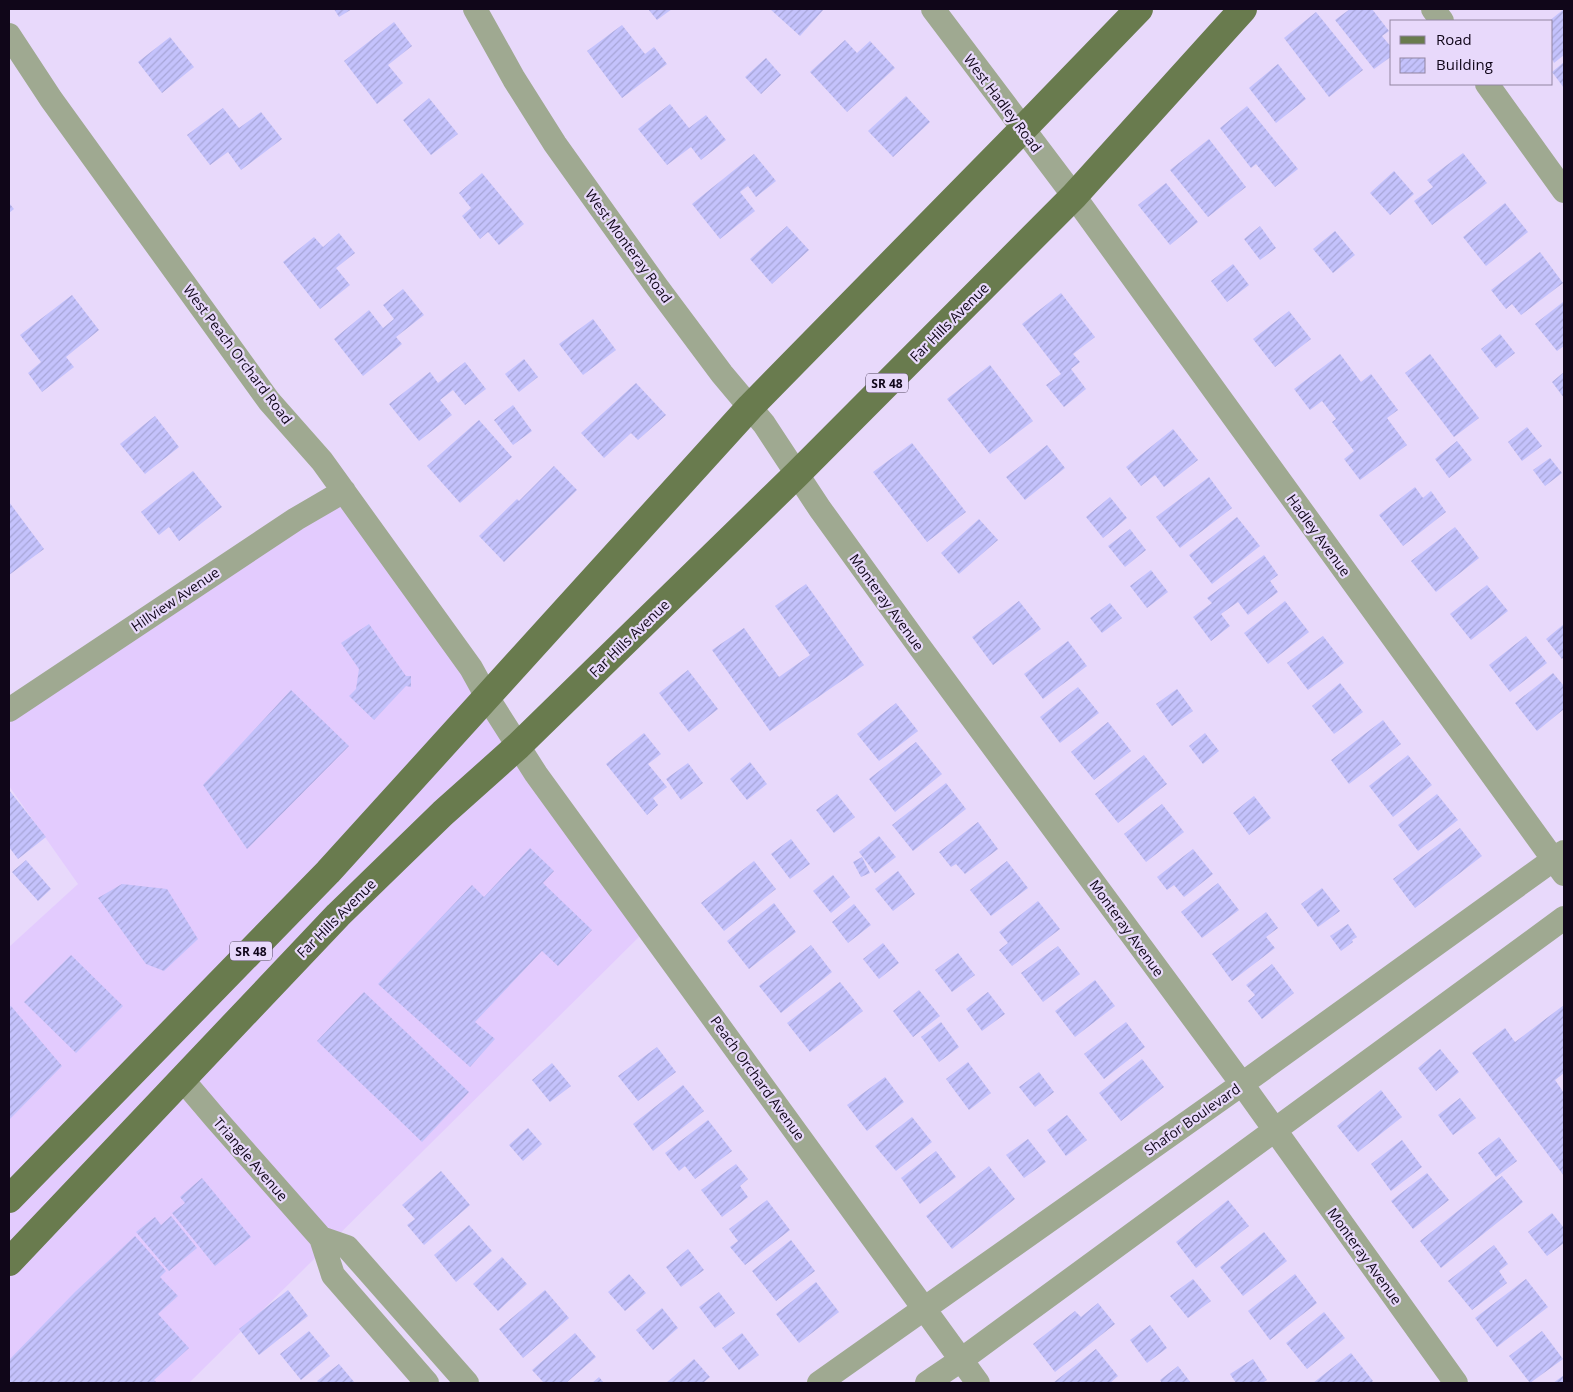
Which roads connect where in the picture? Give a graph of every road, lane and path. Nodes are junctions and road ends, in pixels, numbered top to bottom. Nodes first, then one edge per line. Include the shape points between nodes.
1 (475, 9) edge
2 (933, 9) edge
3 (1139, 9) edge
4 (1243, 9) edge
5 (1433, 9) edge
6 (1441, 20) edge
7 (9, 35) edge
8 (1488, 85) edge
9 (1023, 129) junction
10 (1564, 192) edge
11 (1074, 196) junction
12 (750, 407) junction
13 (797, 474) junction
14 (344, 491) junction
15 (487, 697) junction
16 (9, 710) edge
17 (518, 746) junction
18 (1561, 862) edge
19 (1564, 918) edge
20 (182, 1079) junction
21 (1242, 1084) junction
22 (1275, 1130) junction
23 (9, 1199) edge
24 (321, 1238) junction
25 (9, 1262) edge
26 (924, 1309) junction
27 (961, 1360) junction
28 (427, 1383) edge
29 (467, 1383) edge
30 (819, 1383) edge
31 (927, 1383) edge
32 (978, 1383) edge
33 (1456, 1383) edge

1 - 12 street, West Monteray Road via 555,144 722,374
2 - 9 street, West Hadley Road
3 - 9 main road, SR 48
4 - 11 main road, Far Hills Avenue / SR 48
5 - 6 street
7 - 14 street, West Peach Orchard Road via 269,401
8 - 10 street
9 - 11 street, West Hadley Road
9 - 12 main road, SR 48
11 - 13 main road, Far Hills Avenue / SR 48
11 - 18 street, Hadley Avenue
12 - 13 street, West Monteray Road
12 - 15 main road, SR 48
13 - 17 main road, Far Hills Avenue / SR 48
13 - 21 street, Monteray Avenue via 918,646
14 - 15 street, West Peach Orchard Road via 471,668
14 - 16 street, Hillview Avenue via 296,519
15 - 17 street, West Peach Orchard Road
15 - 23 main road, SR 48 via 322,878
17 - 20 main road, Far Hills Avenue / SR 48 via 338,915
17 - 26 street, Peach Orchard Avenue
18 - 21 street, Shafor Boulevard
19 - 22 street
20 - 24 street, Triangle Avenue
20 - 25 main road, Far Hills Avenue / SR 48
21 - 22 street, Monteray Avenue
21 - 26 street, Shafor Boulevard
22 - 27 street
22 - 33 street, Monteray Avenue
24 - 28 street, Triangle Avenue via 333,1275
24 - 29 street, Triangle Avenue via 347,1248
26 - 27 street, Peach Orchard Avenue
26 - 30 street, Shafor Boulevard
27 - 31 street
27 - 32 street, Peach Orchard Avenue

